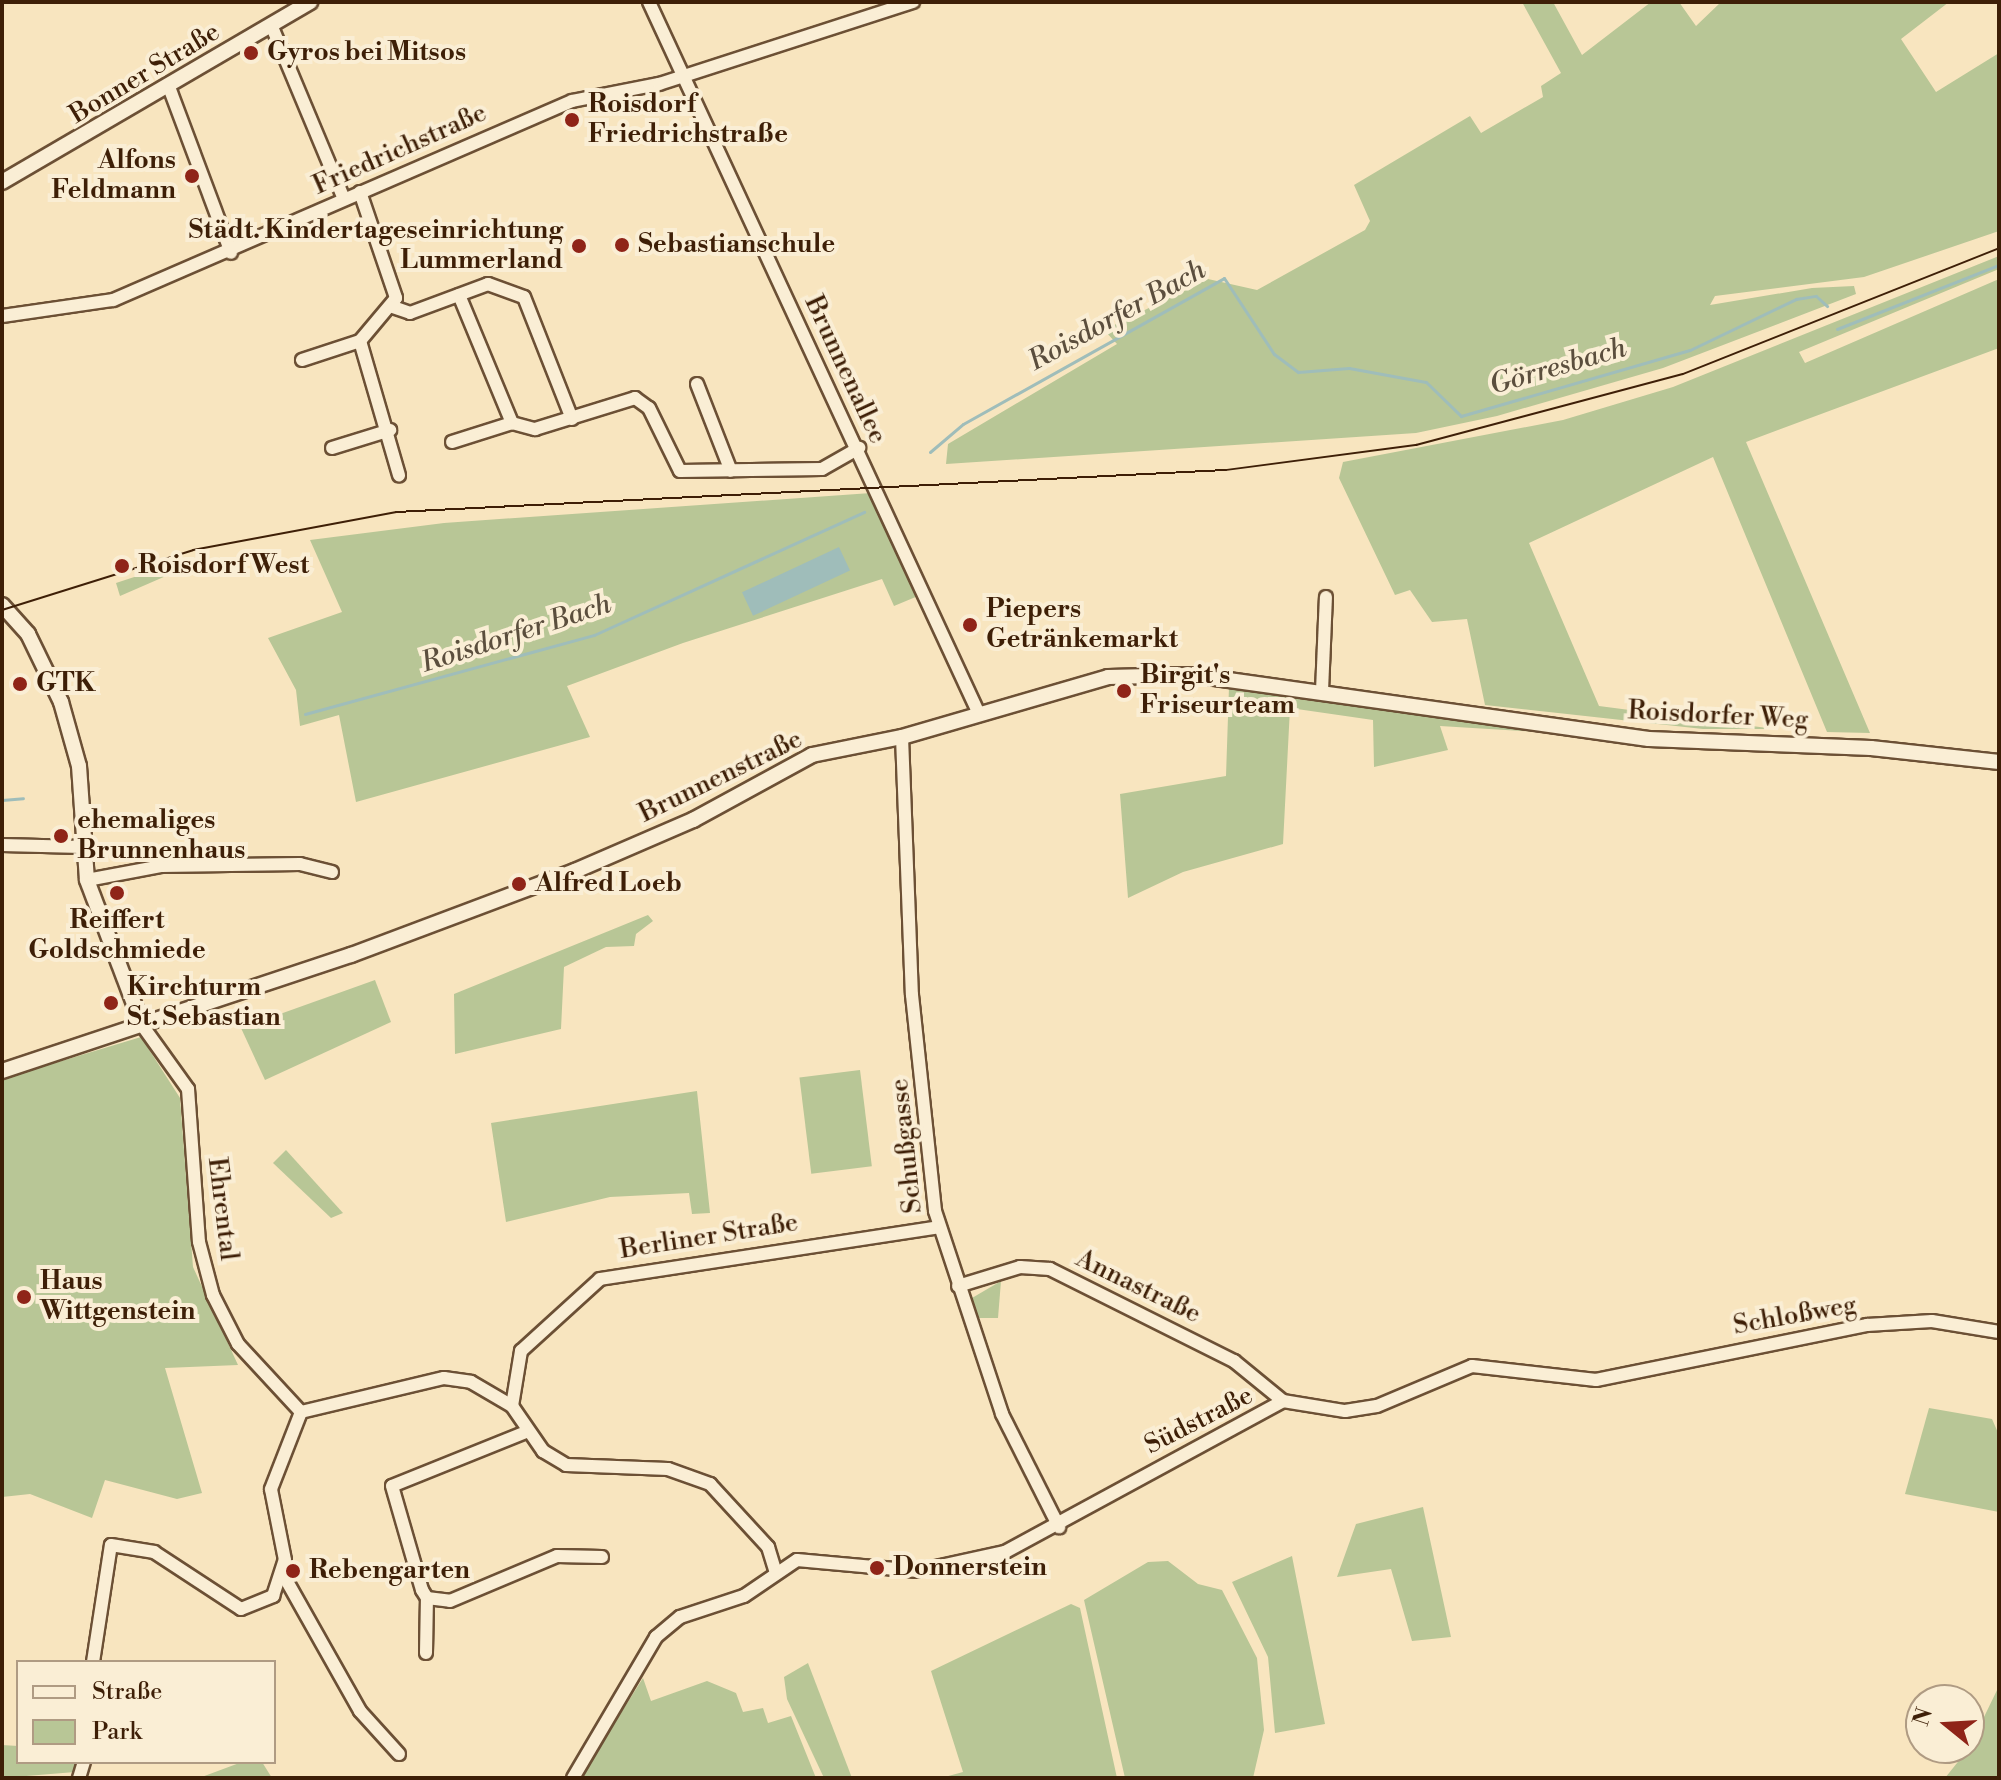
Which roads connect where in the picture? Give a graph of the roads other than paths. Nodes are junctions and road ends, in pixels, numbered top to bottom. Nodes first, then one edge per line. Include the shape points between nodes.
1 (310, 2) edge
2 (649, 2) edge
3 (913, 2) edge
4 (272, 27) junction
5 (683, 75) junction
6 (169, 87) junction
7 (2, 182) edge
8 (360, 192) junction
9 (344, 199) junction
10 (231, 253) junction
11 (459, 295) junction
12 (393, 307) junction
13 (2, 316) edge
14 (360, 341) junction
15 (302, 360) dead end
16 (697, 384) dead end
17 (572, 419) junction
18 (512, 423) junction
19 (390, 430) junction
20 (452, 442) dead end
21 (332, 448) dead end
22 (859, 448) junction
23 (731, 471) junction
24 (399, 475) dead end
25 (1326, 597) dead end
26 (2, 605) edge
27 (1322, 691) junction
28 (1437, 705) joint
29 (979, 714) junction
30 (902, 737) junction
31 (1999, 762) edge
32 (2, 845) edge
33 (82, 847) junction
34 (332, 872) dead end
35 (87, 880) junction
36 (142, 1025) junction
37 (2, 1071) edge
38 (939, 1227) junction
39 (958, 1286) junction
40 (1999, 1332) edge
41 (1601, 1379) joint
42 (1283, 1401) junction
43 (512, 1406) junction
44 (301, 1412) junction
45 (526, 1432) junction
46 (1059, 1527) junction
47 (768, 1547) junction
48 (602, 1557) dead end
49 (797, 1560) junction
50 (776, 1573) junction
51 (284, 1576) junction
52 (427, 1598) junction
53 (426, 1653) dead end
54 (93, 1660) edge
55 (399, 1754) dead end
56 (573, 1778) edge

1 - 4 street, Bonner Straße
2 - 5 street, Brunnenallee
3 - 5 street, Friedrichstraße
4 - 6 street, Bonner Straße
4 - 9 street
5 - 8 street, Friedrichstraße via 572,101
5 - 22 street, Brunnenallee
6 - 7 street, Bonner Straße
6 - 10 street
8 - 9 street, Friedrichstraße
8 - 12 street
9 - 10 street, Friedrichstraße
10 - 13 street, Friedrichstraße via 113,300
11 - 12 street via 410,313
11 - 17 street via 488,284 518,294
11 - 18 street
12 - 14 street
14 - 15 street
14 - 19 street
16 - 23 street
17 - 18 street via 535,429
17 - 23 street via 644,400 672,467
18 - 20 street
19 - 21 street
19 - 24 street
22 - 23 street via 822,469
22 - 29 street, Brunnenallee
25 - 27 street
26 - 33 street via 28,634 61,702 79,766
27 - 28 street, Brunnenstraße
27 - 29 street, Brunnenstraße via 1193,675 1108,677
28 - 31 street, Roisdorfer Weg via 1670,741 1871,748
29 - 30 street, Brunnenstraße
30 - 36 street, Brunnenstraße via 812,755 693,820 575,871
30 - 38 street, Schußgasse via 912,995
32 - 33 street
33 - 35 street
34 - 35 street via 300,864 161,866
35 - 36 street
36 - 37 street, Brunnenstraße
36 - 44 street, Ehrental via 188,1089 199,1242 213,1295 238,1344
38 - 39 street, Schußgasse
38 - 43 street, Berliner Straße via 600,1279 521,1351
39 - 42 street, Annastraße via 1020,1267 1050,1269 1234,1361
39 - 46 street, Schußgasse via 1002,1414
40 - 41 street, Schloßweg via 1932,1321 1867,1325
41 - 42 street, Südstraße via 1561,1381 1472,1366 1377,1406 1345,1411
42 - 46 street, Südstraße
43 - 44 street via 471,1382 444,1378
43 - 45 street
44 - 51 street via 271,1489
45 - 47 street via 566,1465 690,1474 710,1484
45 - 52 street via 400,1477 392,1486
46 - 49 street via 1005,1552 928,1570
47 - 49 street
47 - 50 street
48 - 52 street via 557,1556 450,1601
49 - 50 street
50 - 56 street via 771,1583 680,1617 656,1637
51 - 54 street via 273,1596 241,1609 154,1552 111,1545
51 - 55 street via 360,1711
52 - 53 street

